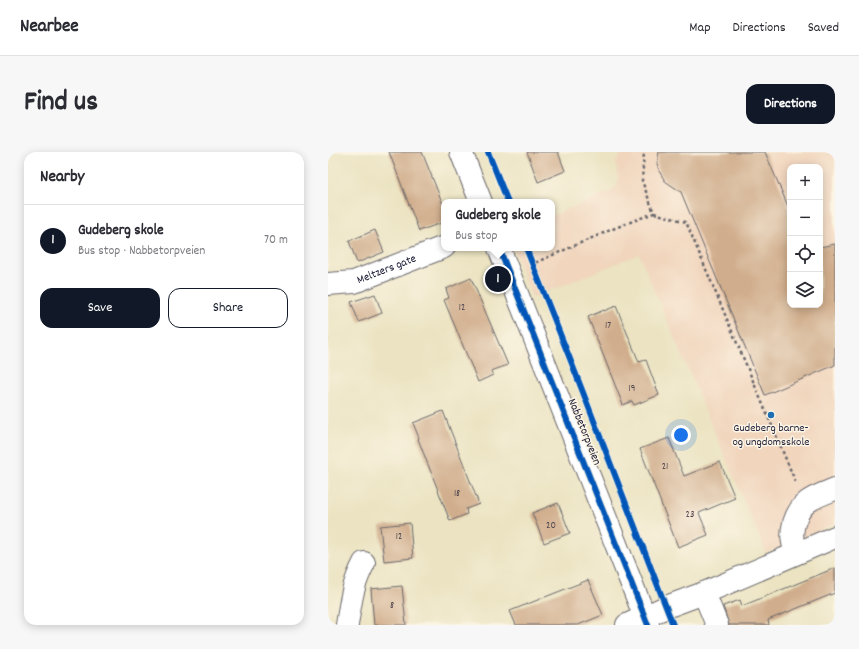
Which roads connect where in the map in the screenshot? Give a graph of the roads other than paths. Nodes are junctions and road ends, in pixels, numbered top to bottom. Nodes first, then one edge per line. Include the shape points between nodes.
1 (462, 152) edge
2 (480, 199) edge
3 (441, 248) edge
4 (500, 251) edge
5 (328, 284) edge
6 (835, 489) edge
7 (835, 537) edge
8 (796, 553) junction
9 (364, 563) dead end
10 (704, 593) junction
11 (640, 622) edge
12 (347, 625) edge
13 (717, 625) edge

1 - 2 street
3 - 5 street, Meltzers gate via 354,282
4 - 11 street, Nabbetorpveien
6 - 8 street via 805,503 797,513 792,540
7 - 8 street
8 - 10 street
9 - 12 street via 356,578
10 - 11 street via 666,607
10 - 13 street

